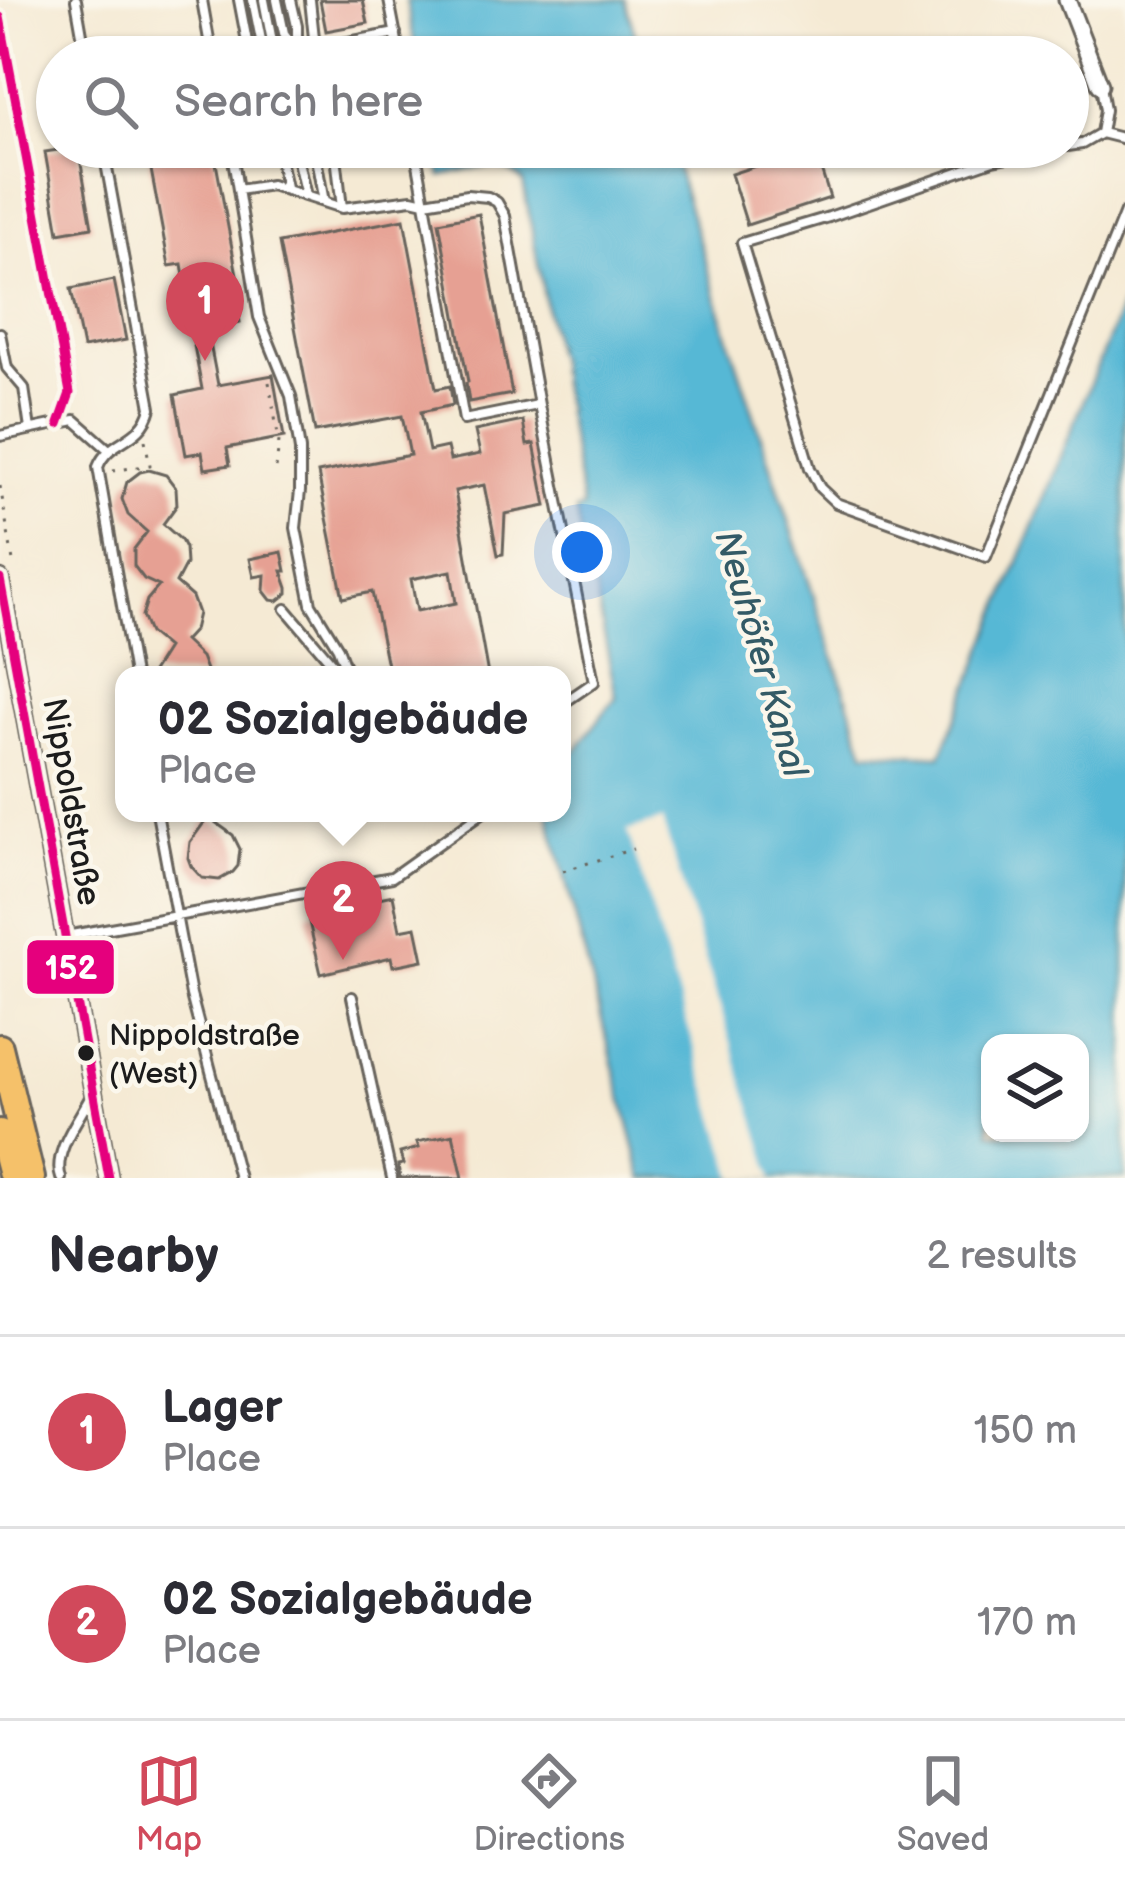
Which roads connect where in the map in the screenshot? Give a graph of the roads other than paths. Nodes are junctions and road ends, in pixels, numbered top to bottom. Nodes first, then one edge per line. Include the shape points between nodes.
1 (76, 0) edge
2 (202, 0) edge
3 (238, 0) edge
4 (253, 0) edge
5 (264, 0) edge
6 (277, 0) edge
7 (291, 0) edge
8 (310, 0) edge
9 (389, 0) edge
10 (1067, 0) edge
11 (0, 17) edge
12 (396, 33) junction
13 (82, 36) edge
14 (208, 36) edge
15 (246, 36) edge
16 (260, 36) edge
17 (270, 36) edge
18 (286, 36) edge
19 (297, 36) edge
20 (313, 36) edge
21 (383, 36) edge
22 (396, 36) edge
23 (1081, 36) edge
24 (1089, 57) edge
25 (1100, 85) joint
26 (1101, 133) junction
27 (1125, 139) edge
28 (1089, 140) edge
29 (107, 168) edge
30 (234, 168) edge
31 (282, 168) edge
32 (300, 168) edge
33 (317, 168) edge
34 (337, 168) edge
35 (419, 168) edge
36 (970, 168) edge
37 (238, 190) junction
38 (286, 190) junction
39 (306, 196) junction
40 (324, 202) junction
41 (425, 202) junction
42 (342, 208) junction
43 (1125, 212) edge
44 (0, 333) edge
45 (538, 405) junction
46 (59, 424) junction
47 (30, 429) junction
48 (0, 436) edge
49 (109, 450) junction
50 (0, 579) edge
51 (286, 609) dead end
52 (132, 666) edge
53 (337, 666) edge
54 (343, 666) edge
55 (571, 698) edge
56 (159, 822) edge
57 (469, 822) edge
58 (175, 916) junction
59 (64, 936) junction
60 (352, 997) dead end
61 (0, 1048) edge
62 (92, 1093) junction
63 (0, 1132) edge
64 (12, 1178) edge
65 (32, 1178) edge
66 (62, 1178) edge
67 (109, 1178) edge
68 (239, 1178) edge
69 (392, 1178) edge

1 - 13 lane
2 - 14 lane
3 - 15 lane
4 - 16 lane
5 - 17 lane
6 - 18 lane
7 - 19 lane
8 - 20 lane
9 - 12 lane
10 - 23 street
11 - 46 lane via 70,393
12 - 21 lane
12 - 22 lane
24 - 25 street
25 - 26 lane
26 - 27 lane
26 - 28 lane
29 - 49 lane via 151,408 143,428
30 - 37 lane
31 - 38 lane
32 - 39 lane
33 - 40 lane
34 - 42 lane
35 - 41 lane
36 - 43 lane via 742,243 820,488 836,503 986,557
37 - 38 lane
37 - 54 lane via 260,316 291,396 301,450 296,528 311,604
38 - 39 lane
39 - 40 lane
40 - 42 lane
41 - 42 lane
41 - 45 lane via 488,196 505,216
41 - 45 lane via 464,420
44 - 47 lane via 7,368 24,388
45 - 55 lane via 594,682
46 - 47 lane
46 - 49 lane via 75,421
47 - 48 lane
49 - 52 lane via 98,467
50 - 59 street, Nippoldstraße
51 - 53 lane
56 - 58 lane
57 - 58 lane via 392,877
58 - 59 lane
58 - 68 lane
59 - 62 street, Nippoldstraße
60 - 69 lane
61 - 65 main road
62 - 66 lane via 61,1154
62 - 67 street, Nippoldstraße
63 - 64 main road

